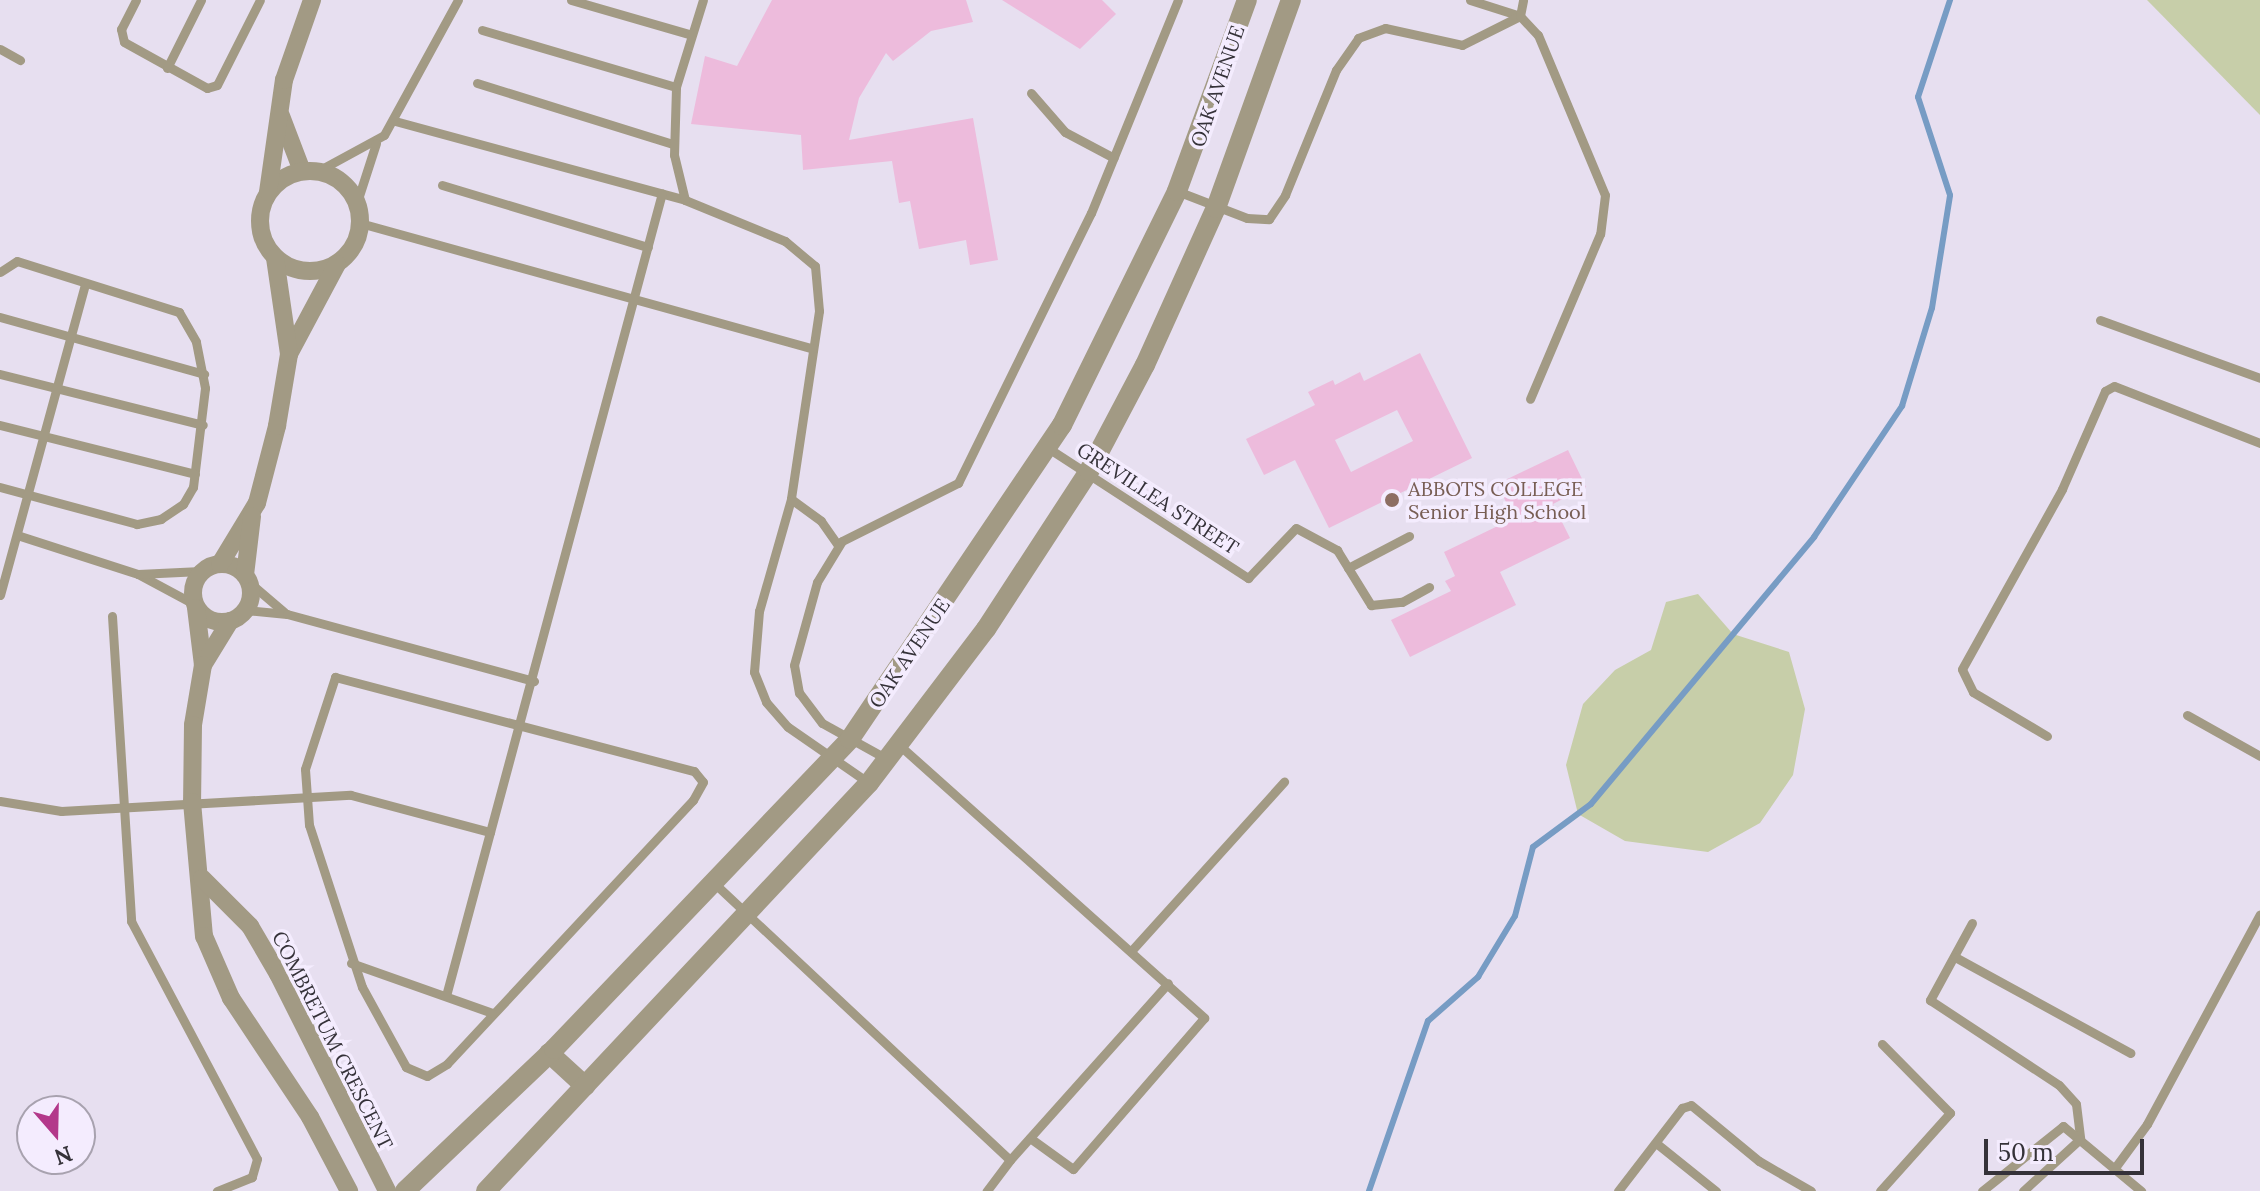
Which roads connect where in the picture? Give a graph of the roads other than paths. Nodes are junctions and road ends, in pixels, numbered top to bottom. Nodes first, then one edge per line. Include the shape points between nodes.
1 (136, 0) edge
2 (201, 0) edge
3 (260, 0) edge
4 (312, 0) edge
5 (458, 0) edge
6 (571, 0) edge
7 (703, 0) edge
8 (1178, 0) edge
9 (1247, 0) edge
10 (1291, 0) edge
11 (1470, 0) edge
12 (1523, 0) edge
13 (1520, 16) junction
14 (482, 30) dead end
15 (689, 34) junction
16 (0, 49) edge
17 (20, 60) dead end
18 (167, 68) junction
19 (477, 83) dead end
20 (676, 87) junction
21 (1031, 93) dead end
22 (281, 116) junction
23 (395, 121) junction
24 (376, 143) junction
25 (673, 144) junction
26 (1114, 158) junction
27 (310, 171) junction
28 (442, 185) dead end
29 (1177, 191) junction
30 (268, 192) junction
31 (662, 193) junction
32 (685, 200) junction
33 (357, 202) junction
34 (1216, 208) junction
35 (360, 223) junction
36 (648, 247) junction
37 (275, 258) junction
38 (337, 264) junction
39 (0, 272) edge
40 (85, 284) junction
41 (635, 295) junction
42 (0, 317) edge
43 (2100, 320) dead end
44 (71, 334) junction
45 (812, 348) junction
46 (289, 354) junction
47 (0, 374) edge
48 (204, 374) junction
49 (2260, 378) edge
50 (57, 388) junction
51 (1530, 399) dead end
52 (0, 425) edge
53 (203, 425) junction
54 (44, 437) junction
55 (2260, 443) edge
56 (1048, 448) junction
57 (1089, 471) junction
58 (195, 474) junction
59 (0, 487) edge
60 (28, 493) junction
61 (791, 499) junction
62 (253, 513) junction
63 (17, 535) junction
64 (1409, 536) dead end
65 (838, 545) junction
66 (220, 564) junction
67 (1348, 568) junction
68 (201, 571) junction
69 (138, 574) junction
70 (247, 579) junction
71 (1429, 587) dead end
72 (0, 595) edge
73 (195, 606) junction
74 (287, 614) junction
75 (112, 616) dead end
76 (238, 616) junction
77 (203, 665) junction
78 (534, 681) junction
79 (2187, 715) dead end
80 (521, 724) junction
81 (2047, 736) dead end
82 (850, 739) junction
83 (892, 751) junction
84 (2260, 756) edge
85 (831, 762) junction
86 (1284, 782) dead end
87 (869, 783) junction
88 (304, 794) junction
89 (0, 801) edge
90 (192, 802) junction
91 (121, 807) junction
92 (490, 832) junction
93 (202, 878) junction
94 (714, 883) junction
95 (746, 914) junction
96 (2260, 914) edge
97 (1972, 923) dead end
98 (1132, 950) junction
99 (1955, 957) junction
100 (351, 963) junction
101 (1168, 983) junction
102 (447, 992) junction
103 (492, 1013) junction
104 (1882, 1044) dead end
105 (549, 1053) junction
106 (2130, 1053) dead end
107 (585, 1086) junction
108 (1030, 1138) junction
109 (2080, 1139) junction
110 (1656, 1143) junction
111 (1010, 1160) junction
112 (2114, 1169) junction
113 (217, 1191) edge
114 (349, 1191) edge
115 (387, 1191) edge
116 (405, 1191) edge
117 (486, 1191) edge
118 (987, 1191) edge
119 (1618, 1191) edge
120 (1716, 1191) edge
121 (1811, 1191) edge
122 (1880, 1191) edge
123 (1982, 1191) edge
124 (2023, 1191) edge
125 (2141, 1191) edge

1 - 18 lane via 121,37
2 - 18 lane
3 - 18 lane via 217,85 207,88
4 - 22 street via 284,80
5 - 23 lane
6 - 15 lane
7 - 15 lane
8 - 26 lane
9 - 29 street, OAK AVENUE
10 - 34 street, OAK AVENUE
11 - 13 lane
12 - 13 lane
13 - 34 lane via 1453,47 1385,28 1358,38 1336,70 1275,215 1258,221
13 - 51 lane via 1545,46 1605,195 1600,234
14 - 20 lane
15 - 20 lane
16 - 17 lane
19 - 25 lane
20 - 25 lane
21 - 26 lane via 1065,132
22 - 27 street
22 - 30 street
23 - 24 lane
23 - 31 lane
24 - 27 lane
24 - 33 lane
25 - 32 lane
26 - 65 lane via 958,483
27 - 30 street
27 - 33 street via 348,187
28 - 36 lane
29 - 34 lane
29 - 56 street, OAK AVENUE
30 - 37 street via 260,230
31 - 32 lane
31 - 36 lane
32 - 45 lane via 805,254 820,285
33 - 35 street
34 - 57 street, OAK AVENUE
35 - 38 street via 350,252
35 - 41 lane
36 - 41 lane
37 - 38 street via 304,272
37 - 46 street
38 - 46 street
39 - 40 lane via 17,261
40 - 44 lane
40 - 48 lane via 179,312
41 - 45 lane
41 - 78 lane
42 - 44 lane
43 - 49 lane
44 - 48 lane
44 - 50 lane
45 - 61 lane
46 - 62 street
47 - 50 lane
48 - 53 lane
50 - 53 lane
50 - 54 lane
52 - 54 lane
53 - 58 lane
54 - 58 lane
54 - 60 lane
55 - 81 lane via 2114,386 2105,391 2062,489 1962,669 1973,692
56 - 57 lane, GREVILLEA STREET
56 - 82 street, OAK AVENUE
57 - 67 lane, GREVILLEA STREET via 1248,578 1293,528 1329,544
57 - 83 street, OAK AVENUE via 986,629
58 - 60 lane via 183,504 137,524
59 - 60 lane
60 - 63 lane
61 - 65 lane via 821,521
61 - 85 lane via 759,611 754,672 774,714
62 - 66 street
62 - 70 street
63 - 69 lane
63 - 72 lane
64 - 67 lane
65 - 82 lane via 817,582 794,665 799,693 813,715
66 - 68 street
66 - 70 street
67 - 71 lane via 1371,605 1402,602
68 - 69 lane
68 - 73 street via 192,589
69 - 73 lane
70 - 74 lane
70 - 76 street
73 - 76 street via 211,621
73 - 77 street
74 - 76 lane
74 - 78 lane
75 - 91 lane
76 - 77 street
77 - 90 street via 193,725
78 - 80 lane
79 - 84 lane
80 - 88 lane via 335,677 307,755
80 - 92 lane
80 - 103 lane via 694,771 703,782 693,800
82 - 83 lane
82 - 85 street, OAK AVENUE
83 - 87 street, OAK AVENUE
83 - 98 lane
85 - 87 lane
85 - 94 street, OAK AVENUE
86 - 98 lane
87 - 95 street, OAK AVENUE
88 - 90 lane
88 - 92 lane via 362,797
88 - 100 lane
89 - 91 lane via 40,810
90 - 91 lane
90 - 93 street
91 - 113 lane via 131,921 257,1159 252,1177
92 - 102 lane
93 - 114 street via 200,911 210,956
93 - 115 street, COMBRETUM CRESCENT via 250,926
94 - 95 lane
94 - 105 street, OAK AVENUE
95 - 107 street, OAK AVENUE
95 - 111 lane
96 - 112 lane via 2159,1104
97 - 99 lane
98 - 101 lane
99 - 106 lane
99 - 109 lane via 1930,1000 2059,1085 2076,1104
100 - 102 lane
100 - 103 lane via 406,1067 419,1075 447,1064
101 - 108 lane
101 - 108 lane via 1201,1012 1205,1024 1164,1072 1073,1169
102 - 103 lane
104 - 122 lane via 1950,1113
105 - 107 street
105 - 116 street, OAK AVENUE
107 - 117 street, OAK AVENUE
108 - 111 lane
109 - 112 lane
109 - 123 lane via 2063,1126
109 - 124 lane
110 - 119 lane
110 - 120 lane
110 - 121 lane via 1682,1108 1691,1105 1759,1161
111 - 118 lane
112 - 125 lane

